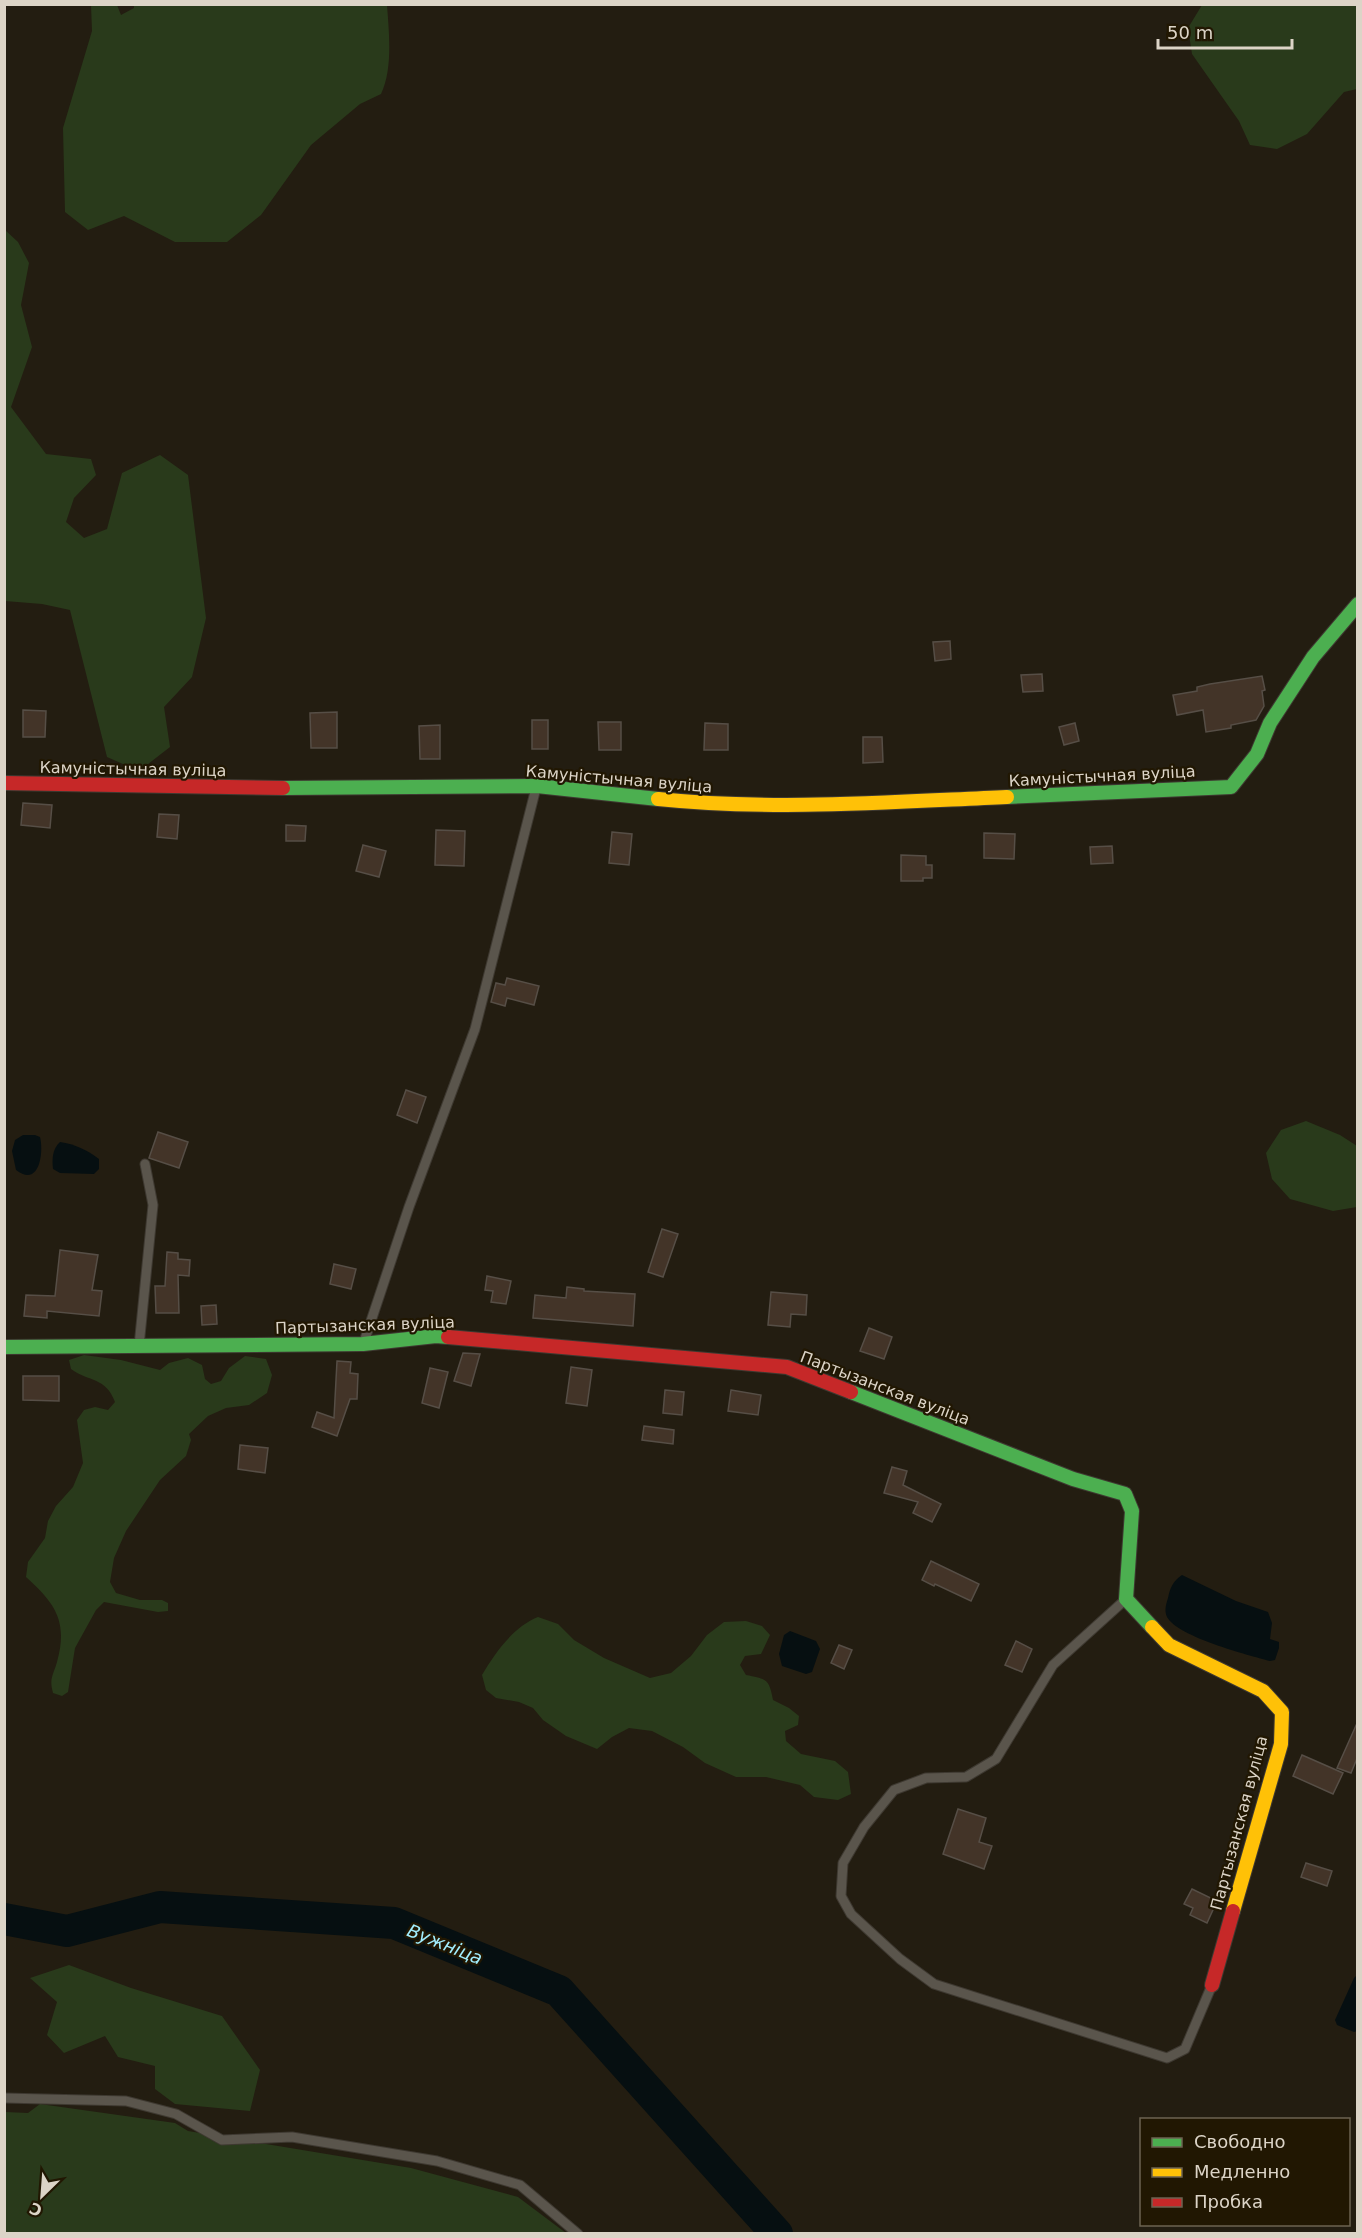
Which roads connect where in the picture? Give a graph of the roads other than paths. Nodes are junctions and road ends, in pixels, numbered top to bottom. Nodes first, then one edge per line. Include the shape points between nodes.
1 (1358, 604) edge
2 (4, 783) edge
3 (537, 786) junction
4 (145, 1164) dead end
5 (363, 1344) junction
6 (139, 1346) junction
7 (4, 1347) edge
8 (1126, 1599) junction
9 (1212, 1985) joint
10 (4, 2098) edge
11 (578, 2234) edge

1 - 3 street, Камуністычная вуліца via 1313,657 1270,723 1257,754 1231,787 894,802 715,805
2 - 3 street, Камуністычная вуліца via 237,788
3 - 5 lane via 475,1029
4 - 6 lane via 153,1205
5 - 6 street, Партызанская вуліца
5 - 8 street, Партызанская вуліца via 436,1336 787,1367 1073,1479 1125,1494 1132,1511
6 - 7 street, Партызанская вуліца
8 - 9 street, Партызанская вуліца via 1169,1645 1263,1690 1282,1712 1281,1744
8 - 9 lane via 1053,1665 996,1759 966,1777 926,1778 894,1790 864,1827 843,1863 841,1896 851,1914 934,1984 1167,2058 1185,2049
10 - 11 lane via 126,2101 176,2114 222,2140 292,2137 437,2162 520,2185

